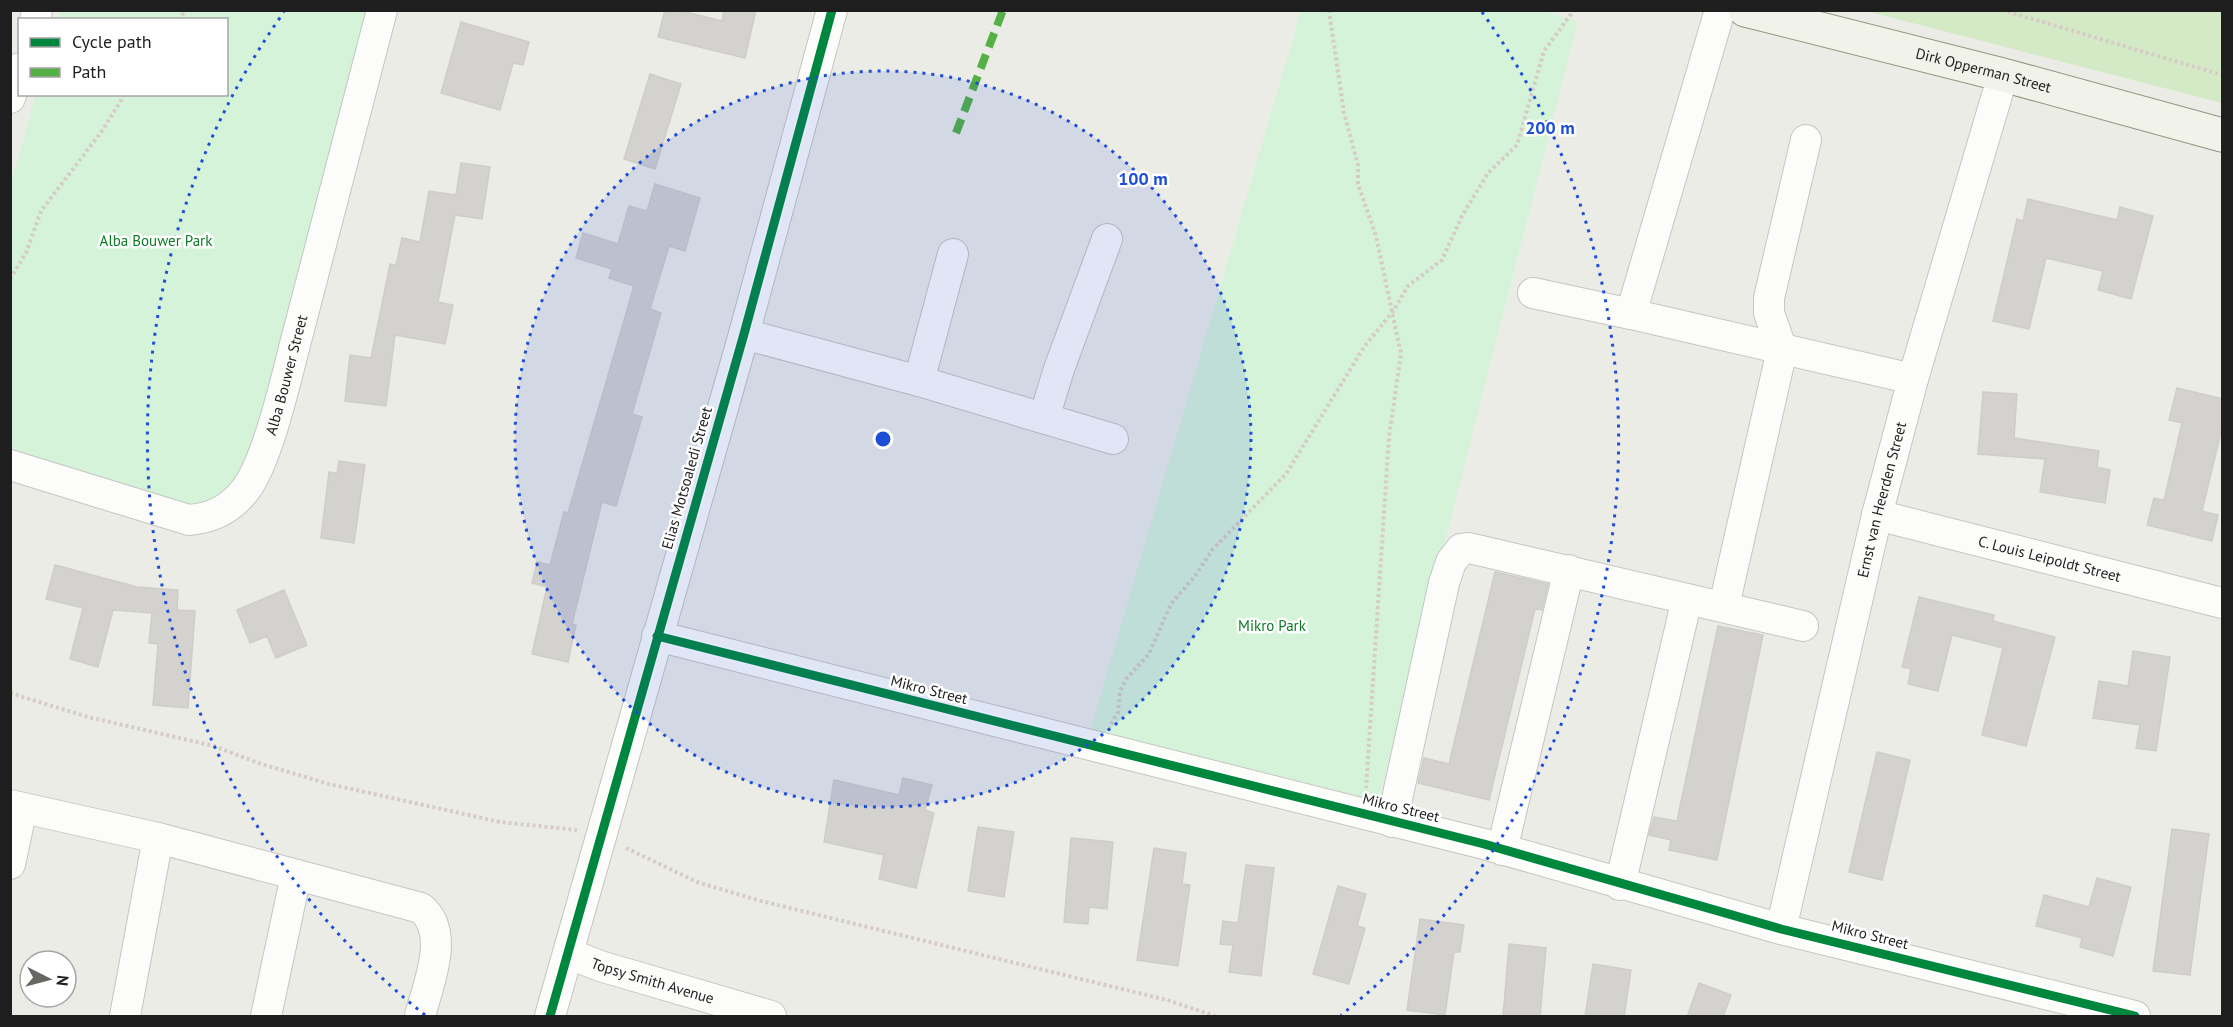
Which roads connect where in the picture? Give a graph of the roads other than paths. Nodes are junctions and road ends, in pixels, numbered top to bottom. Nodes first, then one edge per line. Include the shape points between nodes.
1 (382, 10) edge
2 (832, 10) edge
3 (1720, 10) edge
4 (1744, 10) edge
5 (18, 74) edge
6 (2003, 75) junction
7 (10, 98) edge
8 (2223, 135) edge
9 (1806, 140) dead end
10 (1107, 240) dead end
11 (953, 254) dead end
12 (1533, 292) dead end
13 (1631, 314) junction
14 (744, 334) junction
15 (1782, 350) junction
16 (1913, 379) junction
17 (919, 381) junction
18 (1044, 418) junction
19 (1113, 439) dead end
20 (10, 465) edge
21 (1877, 515) junction
22 (1569, 570) junction
23 (1687, 599) junction
24 (2223, 603) edge
25 (1724, 606) junction
26 (1803, 626) dead end
27 (657, 636) junction
28 (16, 806) edge
29 (1378, 818) junction
30 (158, 838) junction
31 (1502, 850) junction
32 (10, 864) edge
33 (296, 875) junction
34 (1620, 885) junction
35 (1781, 929) junction
36 (570, 954) junction
37 (125, 1017) edge
38 (266, 1017) edge
39 (420, 1017) edge
40 (550, 1017) edge
41 (771, 1017) edge
42 (2135, 1017) edge

1 - 20 street, Alba Bouwer Street via 290,364 258,471 246,489 215,516 189,520
2 - 14 street, Elias Motsoaledi Street
3 - 13 street
4 - 6 street, Dirk Opperman Street
5 - 7 street
6 - 8 street, Dirk Opperman Street
6 - 16 street, Ernst van Heerden Street
9 - 15 street via 1769,298 1769,313
10 - 18 street
11 - 17 street
12 - 13 street
13 - 15 street
14 - 17 street
14 - 27 street, Elias Motsoaledi Street
15 - 16 street
15 - 25 street
16 - 21 street, Ernst van Heerden Street
17 - 18 street
18 - 19 street
21 - 24 street, C. Louis Leipoldt Street
21 - 35 street, Ernst van Heerden Street
22 - 23 street
22 - 29 street via 1469,548 1456,553 1444,583
22 - 31 street
23 - 25 street
23 - 34 street
25 - 26 street
27 - 29 street, Mikro Street
27 - 36 street, Elias Motsoaledi Street
28 - 30 street
28 - 32 street
29 - 31 street, Mikro Street
30 - 33 street
30 - 37 street
31 - 34 street, Mikro Street
33 - 38 street
33 - 39 street via 421,908 430,916 436,949
34 - 35 street, Mikro Street
35 - 42 street, Mikro Street
36 - 40 street, Elias Motsoaledi Street
36 - 41 street, Topsy Smith Avenue

